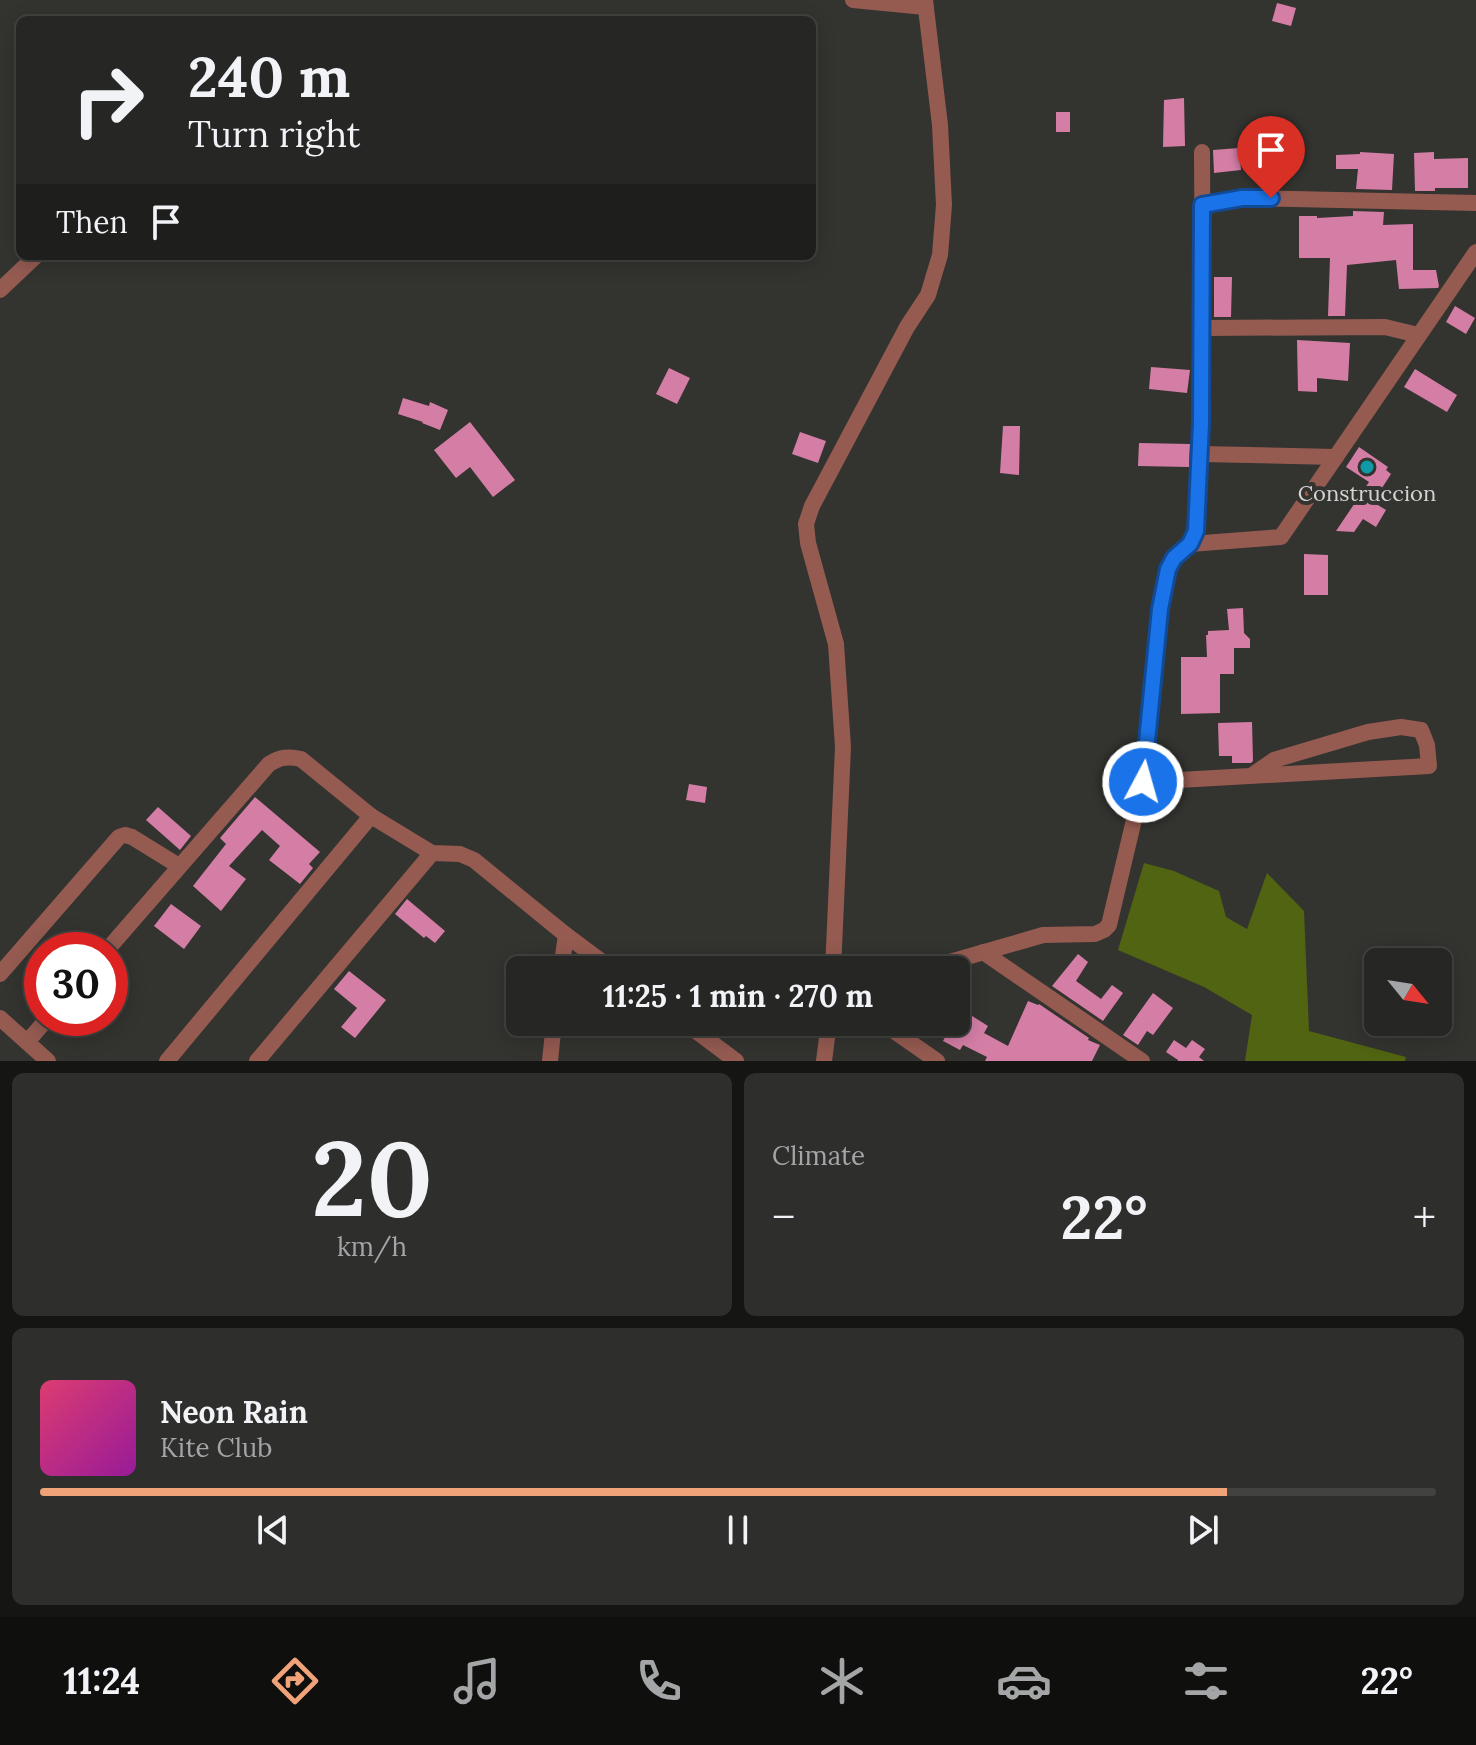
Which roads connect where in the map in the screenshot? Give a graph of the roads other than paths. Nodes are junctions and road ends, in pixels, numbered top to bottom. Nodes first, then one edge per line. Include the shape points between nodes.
1 (853, 0) edge
2 (925, 4) edge
3 (1202, 152) dead end
4 (1476, 203) edge
5 (1202, 205) junction
6 (1476, 252) edge
7 (32, 260) edge
8 (0, 290) edge
9 (1203, 328) junction
10 (1418, 335) junction
11 (1201, 454) junction
12 (1336, 457) junction
13 (1190, 544) junction
14 (1251, 776) junction
15 (1143, 782) junction
16 (371, 816) junction
17 (432, 853) junction
18 (179, 866) junction
19 (122, 932) edge
20 (566, 935) junction
21 (983, 952) junction
22 (563, 956) edge
23 (594, 956) edge
24 (834, 956) edge
25 (969, 956) edge
26 (0, 974) edge
27 (0, 1018) edge
28 (32, 1036) edge
29 (553, 1036) edge
30 (703, 1036) edge
31 (827, 1036) edge
32 (901, 1036) edge
33 (27, 1042) junction
34 (48, 1061) edge
35 (167, 1061) edge
36 (257, 1061) edge
37 (550, 1061) edge
38 (736, 1061) edge
39 (824, 1061) edge
40 (937, 1061) edge
41 (1142, 1061) edge

1 - 2 street
2 - 24 street via 940,125 940,255 928,295 806,524 836,644 843,747
3 - 5 street
4 - 5 street via 1242,198
5 - 9 street
6 - 10 street
7 - 8 street
9 - 10 street via 1385,327
9 - 11 street
10 - 12 street
11 - 12 street
11 - 13 street via 1196,531
12 - 13 street via 1281,537
13 - 15 street via 1168,569 1160,609
14 - 14 street via 1429,766 1427,745 1421,730 1368,732 1274,760
14 - 15 street
15 - 21 street via 1109,925 1095,934 1043,935
16 - 17 street
16 - 18 street via 301,759 277,759
16 - 35 street
17 - 20 street via 474,860
17 - 36 street
18 - 19 street
18 - 26 street via 132,837 119,837
20 - 22 street
20 - 23 street
21 - 25 street
21 - 41 street
27 - 33 street
28 - 33 street
29 - 37 street
30 - 38 street
31 - 39 street
32 - 40 street
33 - 34 street

